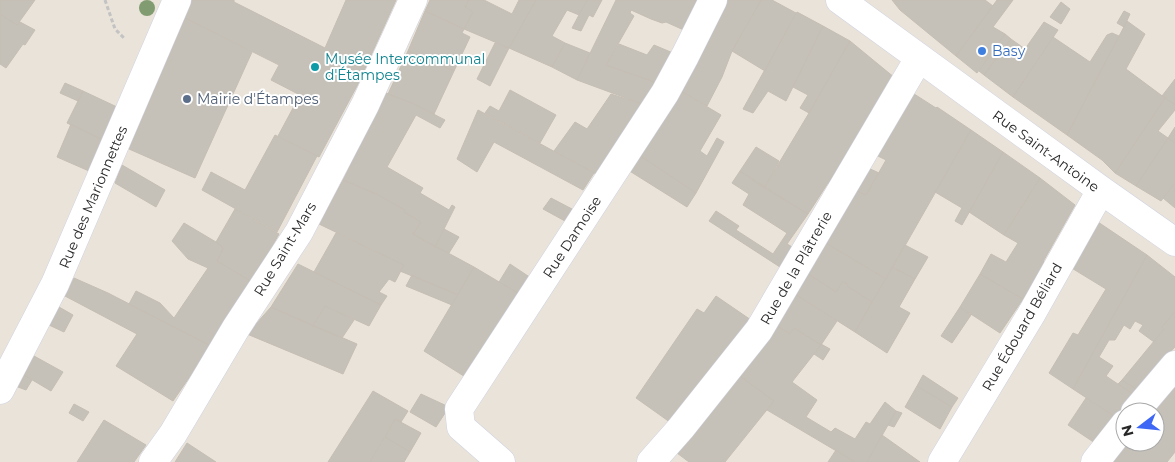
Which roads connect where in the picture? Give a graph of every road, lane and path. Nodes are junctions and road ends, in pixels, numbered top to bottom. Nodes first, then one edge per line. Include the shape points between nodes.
1 (177, 0) edge
2 (413, 0) edge
3 (713, 0) edge
4 (840, 0) edge
5 (919, 58) junction
6 (1100, 190) junction
7 (1175, 242) edge
8 (1175, 366) edge
9 (0, 390) edge
10 (1144, 402) edge
11 (1115, 437) edge
12 (153, 462) edge
13 (501, 462) edge
14 (651, 462) edge
15 (942, 462) edge
16 (1096, 462) edge

1 - 9 street, Rue des Marionnettes via 55,284
2 - 12 street, Rue Saint-Mars via 365,105 299,232
3 - 13 street, Rue Damoise via 664,93 460,409 461,427
4 - 5 street, Rue Saint-Antoine
5 - 6 street, Rue Saint-Antoine
5 - 14 street, Rue de la Plâtrerie via 759,330
6 - 7 street, Rue Saint-Antoine
6 - 15 street, Rue Édouard Béliard via 1032,313
8 - 10 street
11 - 16 street

